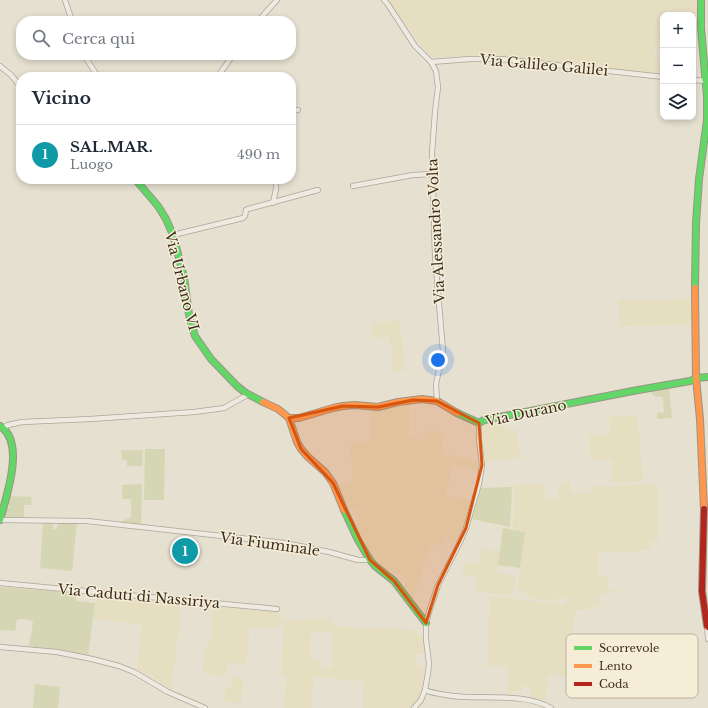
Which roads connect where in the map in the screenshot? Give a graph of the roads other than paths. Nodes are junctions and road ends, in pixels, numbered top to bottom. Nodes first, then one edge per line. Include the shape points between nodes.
1 (64, 0) edge
2 (277, 0) edge
3 (384, 0) edge
4 (701, 0) edge
5 (71, 16) edge
6 (263, 16) edge
7 (87, 60) edge
8 (229, 60) edge
9 (431, 62) junction
10 (0, 66) edge
11 (95, 72) edge
12 (221, 72) edge
13 (660, 77) edge
14 (696, 80) edge
15 (706, 81) junction
16 (16, 82) edge
17 (432, 174) junction
18 (140, 184) edge
19 (276, 184) edge
20 (353, 186) dead end
21 (318, 190) dead end
22 (273, 203) junction
23 (173, 235) junction
24 (708, 377) edge
25 (696, 378) junction
26 (249, 394) junction
27 (437, 401) junction
28 (289, 418) junction
29 (479, 423) junction
30 (1, 427) edge
31 (0, 520) edge
32 (370, 560) junction
33 (0, 583) edge
34 (277, 609) dead end
35 (426, 623) junction
36 (707, 626) edge
37 (708, 639) edge
38 (0, 647) edge
39 (425, 690) junction
40 (205, 708) edge
41 (414, 708) edge
42 (551, 708) edge

1 - 5 street
2 - 6 street
3 - 9 street via 415,46
4 - 15 street
7 - 11 street
8 - 12 street
9 - 13 street, Via Galileo Galilei via 501,59
9 - 17 street, Via Alessandro Volta via 436,71 438,87
10 - 16 street
14 - 15 street
15 - 25 street via 706,120 696,222
17 - 20 street
17 - 27 street, Via Alessandro Volta via 435,256 443,351 436,384
18 - 23 street, Via Urbano VI via 158,206
19 - 22 street
21 - 22 street
22 - 23 street via 246,210 243,218
23 - 26 street, Via Urbano VI via 195,336 224,373
24 - 25 street, Via Durano
25 - 29 street, Via Durano
25 - 36 street via 704,510 702,591
26 - 28 street, Via Urbano VI via 278,409
26 - 30 street via 224,408 194,412 22,422
27 - 28 street, Via Durano via 422,399 378,407 343,406 299,418
27 - 29 street, Via Durano
28 - 32 street via 301,449 333,483 346,516
29 - 35 street via 482,465 479,484 466,528 438,584
30 - 31 street via 11,442 13,461
31 - 32 street, Via Fiuminale via 87,521 285,543 358,560
32 - 35 street via 394,581
33 - 34 street, Via Caduti di Nassiriya
35 - 39 street via 428,673
36 - 37 street
38 - 40 street via 57,652 119,666
39 - 41 street
39 - 42 street via 455,697 529,700

